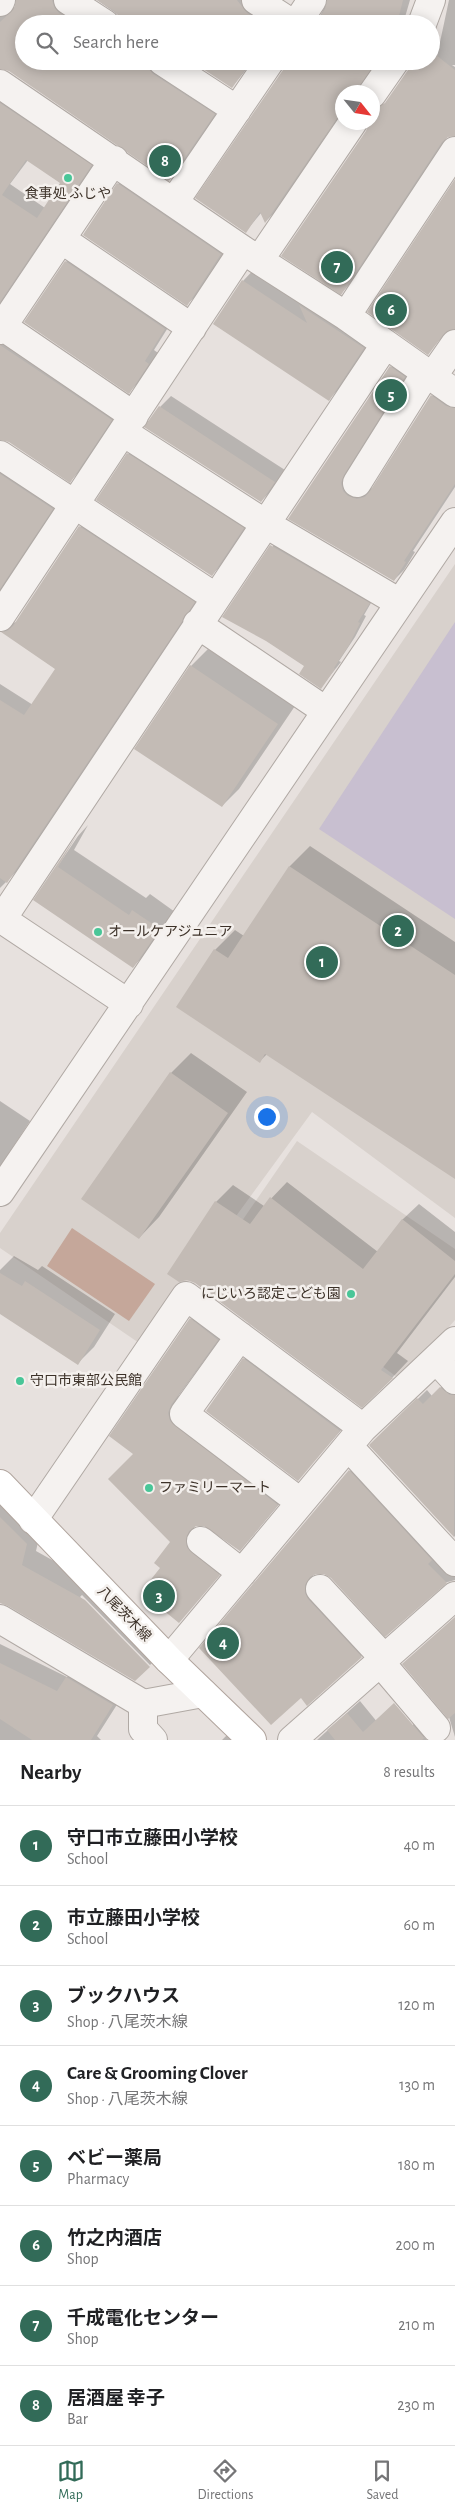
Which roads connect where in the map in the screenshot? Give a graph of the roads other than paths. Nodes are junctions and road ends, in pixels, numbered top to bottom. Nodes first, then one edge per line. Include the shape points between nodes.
1 (68, 0) edge
2 (256, 0) edge
3 (312, 0) edge
4 (431, 0) edge
5 (90, 15) edge
6 (280, 15) edge
7 (301, 15) edge
8 (425, 15) edge
9 (176, 70) edge
10 (264, 70) edge
11 (389, 70) edge
12 (0, 84) edge
13 (378, 85) edge
14 (237, 110) junction
15 (347, 130) edge
16 (455, 151) edge
17 (114, 160) junction
18 (174, 202) junction
19 (61, 239) junction
20 (252, 255) junction
21 (9, 297) edge
22 (346, 316) junction
23 (1, 328) edge
24 (192, 328) junction
25 (455, 344) edge
26 (385, 345) junction
27 (429, 375) junction
28 (455, 393) edge
29 (128, 424) junction
30 (0, 454) edge
31 (357, 483) dead end
32 (75, 504) junction
33 (455, 522) edge
34 (266, 524) junction
35 (9, 586) edge
36 (214, 597) junction
37 (400, 603) junction
38 (0, 617) edge
39 (198, 624) junction
40 (326, 711) junction
41 (1, 919) edge
42 (129, 1004) junction
43 (0, 1192) edge
44 (240, 1336) junction
45 (445, 1350) edge
46 (455, 1380) edge
47 (356, 1437) junction
48 (0, 1484) edge
49 (300, 1502) junction
50 (33, 1520) junction
51 (201, 1541) dead end
52 (455, 1562) edge
53 (242, 1573) junction
54 (320, 1589) dead end
55 (455, 1596) edge
56 (0, 1619) edge
57 (170, 1660) junction
58 (382, 1660) junction
59 (203, 1693) junction
60 (143, 1704) junction
61 (436, 1728) dead end
62 (153, 1740) edge
63 (252, 1740) edge
64 (292, 1740) edge

1 - 5 street
2 - 6 street
3 - 7 street
4 - 8 street
9 - 14 street
10 - 14 street
11 - 13 street
12 - 17 street
14 - 18 street
15 - 20 street
16 - 22 street
17 - 18 street
17 - 19 street
18 - 20 street
19 - 21 street
19 - 24 street
20 - 22 street
20 - 24 street
21 - 23 street
22 - 26 street
23 - 29 street
24 - 29 street
25 - 27 street
26 - 27 street
26 - 34 street
27 - 28 street
27 - 31 street
29 - 32 street
29 - 34 street
30 - 32 street
32 - 35 street
32 - 36 street
33 - 37 street
34 - 36 street
34 - 37 street
35 - 38 street
36 - 39 street
37 - 40 street
39 - 40 street
39 - 41 street
40 - 42 street
41 - 42 street
42 - 43 street
44 - 47 street
44 - 49 street via 184,1414
44 - 50 street via 186,1296
45 - 46 street
45 - 47 street
47 - 49 street
47 - 52 street
48 - 50 main road, 八尾茨木線
49 - 53 street
50 - 57 main road, 八尾茨木線
51 - 53 street
53 - 57 street
54 - 58 street
55 - 58 street
56 - 60 street
57 - 59 main road, 八尾茨木線
58 - 61 street
58 - 64 street
59 - 60 street
59 - 63 main road, 八尾茨木線
60 - 62 street via 143,1729

